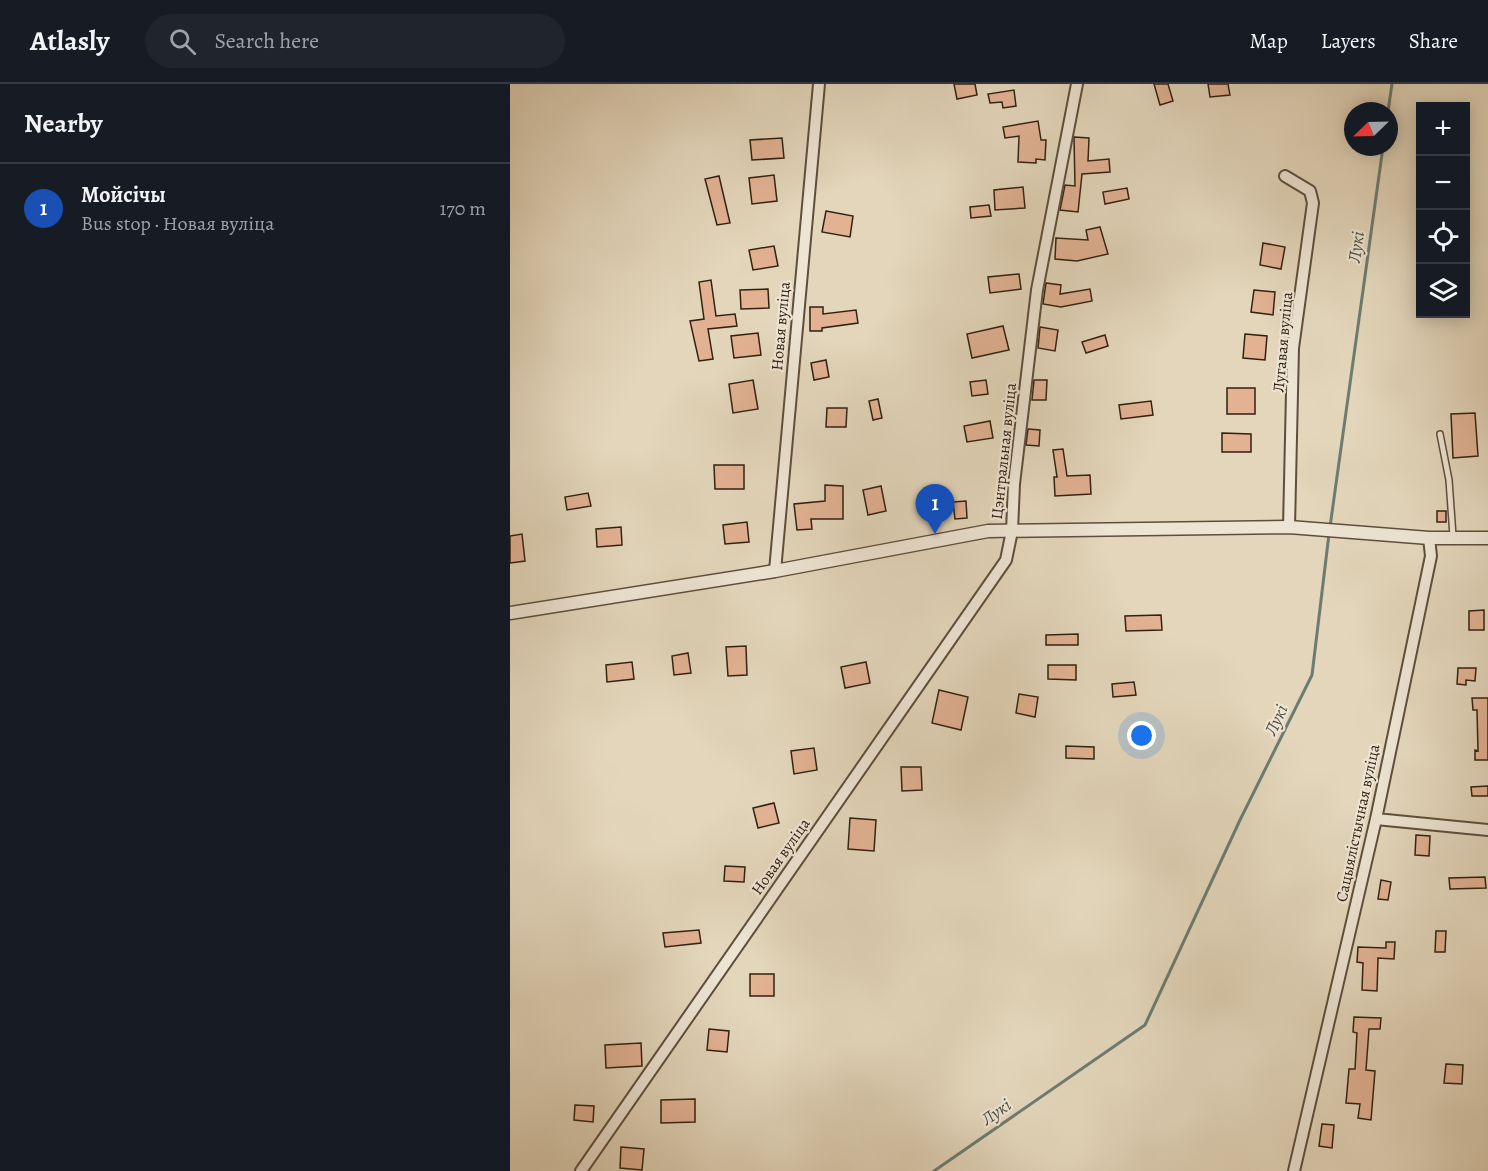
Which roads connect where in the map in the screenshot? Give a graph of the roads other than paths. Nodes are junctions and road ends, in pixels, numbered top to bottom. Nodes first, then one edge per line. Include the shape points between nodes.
1 (819, 84) edge
2 (1077, 84) edge
3 (1285, 176) dead end
4 (1440, 434) dead end
5 (1289, 527) junction
6 (1012, 531) junction
7 (1453, 536) junction
8 (1429, 538) junction
9 (1488, 538) edge
10 (775, 571) junction
11 (510, 613) edge
12 (1376, 819) junction
13 (1488, 830) edge
14 (581, 1171) edge
15 (1294, 1171) edge

1 - 10 street, Новая вуліца
2 - 6 street, Цэнтральная вуліца via 1037,290
3 - 5 street, Лугавая вуліца via 1310,190 1314,203 1293,348
4 - 7 lane via 1449,480
5 - 6 street, Цэнтральная вуліца
5 - 8 street, Цэнтральная вуліца
6 - 10 street via 988,531
6 - 14 street, Новая вуліца via 1006,560
7 - 8 street
7 - 9 street
8 - 12 street, Сацыялістычная вуліца via 1431,556
10 - 11 street
12 - 13 street
12 - 15 street, Сацыялістычная вуліца

